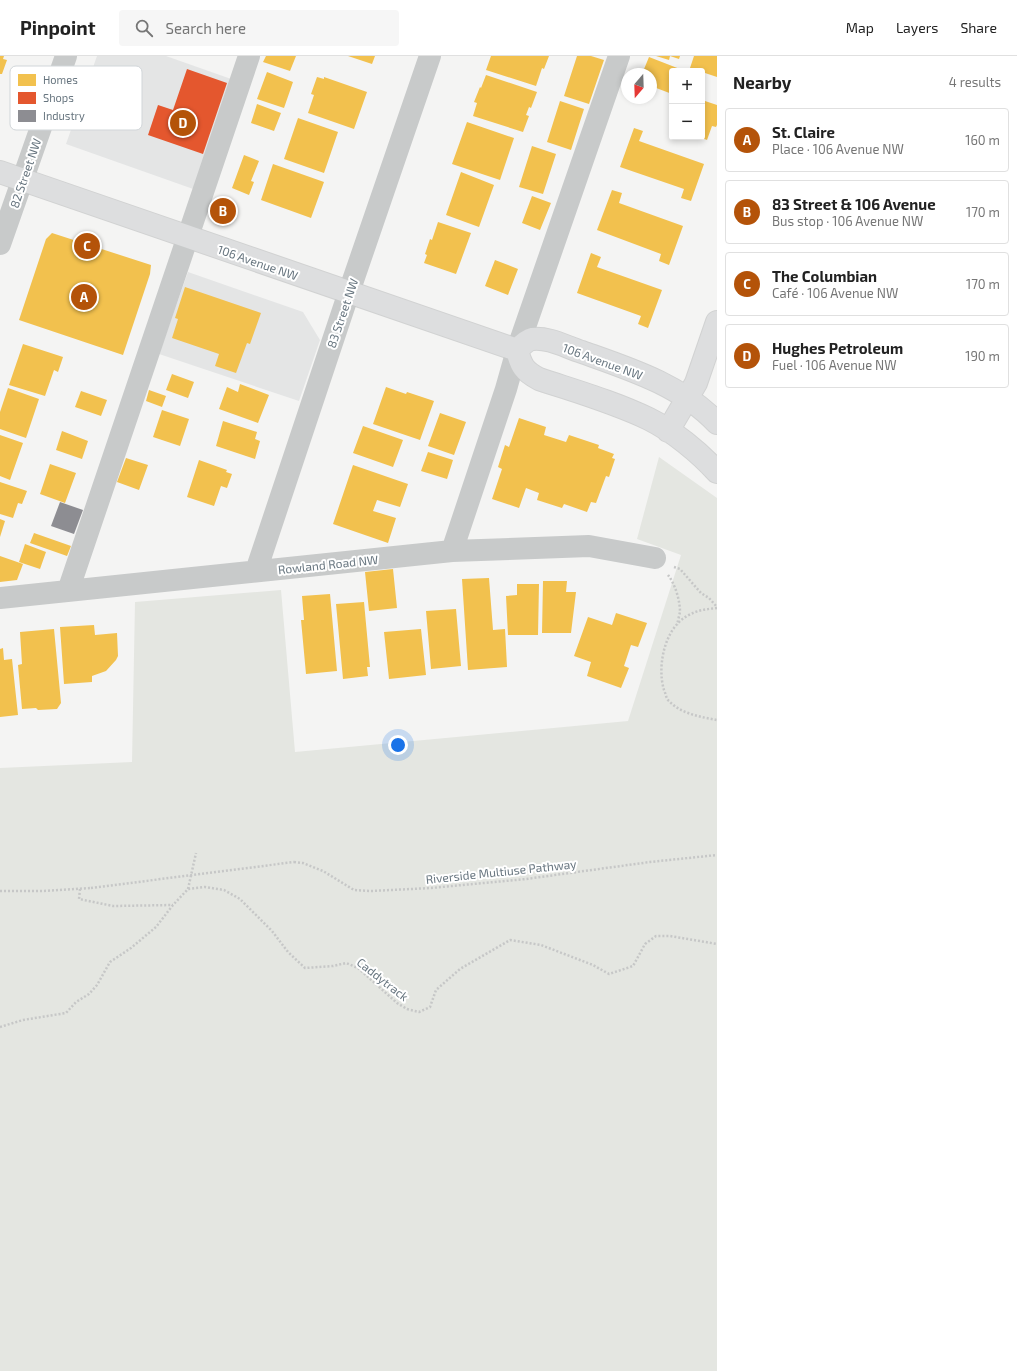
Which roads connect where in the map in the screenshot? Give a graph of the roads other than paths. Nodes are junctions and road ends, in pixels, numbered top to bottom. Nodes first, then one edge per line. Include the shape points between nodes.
1 (66, 56) edge
2 (249, 56) edge
3 (430, 56) edge
4 (619, 56) edge
5 (62, 66) edge
6 (40, 130) edge
7 (0, 172) edge
8 (22, 180) junction
9 (187, 237) junction
10 (0, 244) edge
11 (349, 292) junction
12 (717, 322) edge
13 (517, 350) junction
14 (688, 398) junction
15 (717, 422) edge
16 (668, 430) junction
17 (717, 472) edge
18 (452, 551) junction
19 (655, 558) road end
20 (256, 571) junction
21 (68, 591) junction
22 (0, 598) edge

1 - 5 street, 82 Street NW
2 - 9 street
3 - 11 street, 83 Street NW
4 - 13 street
6 - 8 street, 82 Street NW
7 - 8 main road, 106 Avenue NW
8 - 9 main road, 106 Avenue NW
8 - 10 street, 82 Street NW
9 - 11 main road, 106 Avenue NW
9 - 21 street
11 - 13 main road, 106 Avenue NW
11 - 20 street, 83 Street NW
12 - 14 main road via 696,383
13 - 14 main road, 106 Avenue NW via 530,339 544,339 638,373
13 - 16 main road via 520,364 533,376 621,408
13 - 18 street
14 - 15 main road
14 - 16 main road
16 - 17 main road
18 - 19 street, Rowland Road NW via 589,546
18 - 20 street, Rowland Road NW
20 - 21 street, Rowland Road NW
21 - 22 street, Rowland Road NW

